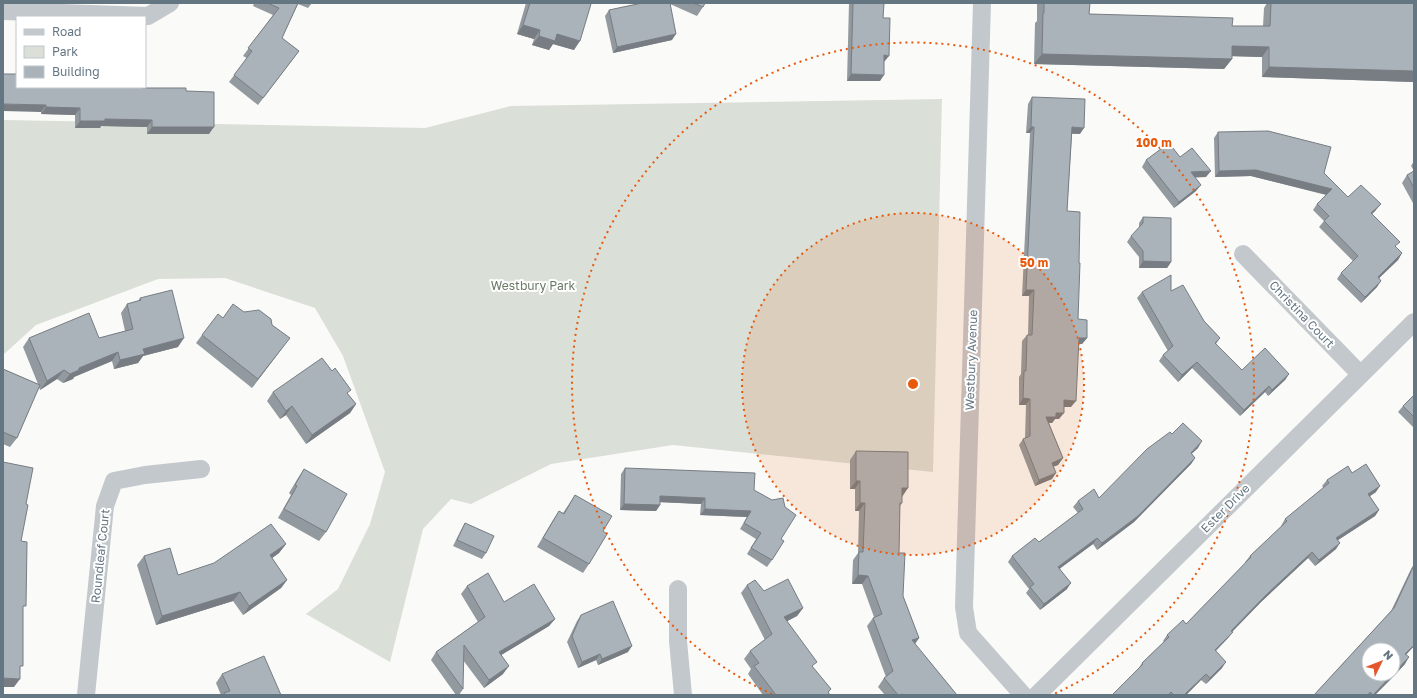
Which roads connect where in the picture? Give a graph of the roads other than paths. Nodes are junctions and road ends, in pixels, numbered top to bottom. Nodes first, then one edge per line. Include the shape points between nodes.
1 (170, 3) edge
2 (982, 3) edge
3 (3, 11) edge
4 (1243, 254) dead end
5 (1414, 322) edge
6 (1360, 374) junction
7 (200, 469) dead end
8 (678, 589) dead end
9 (86, 695) edge
10 (683, 695) edge
11 (1024, 695) edge
12 (1036, 695) edge

1 - 3 street via 148,16
2 - 11 street, Westbury Avenue via 964,608 968,633
4 - 6 street, Christina Court
5 - 6 street, Ester Drive
6 - 12 street, Ester Drive
7 - 9 street, Roundleaf Court via 114,481 105,506
8 - 10 street via 678,641

